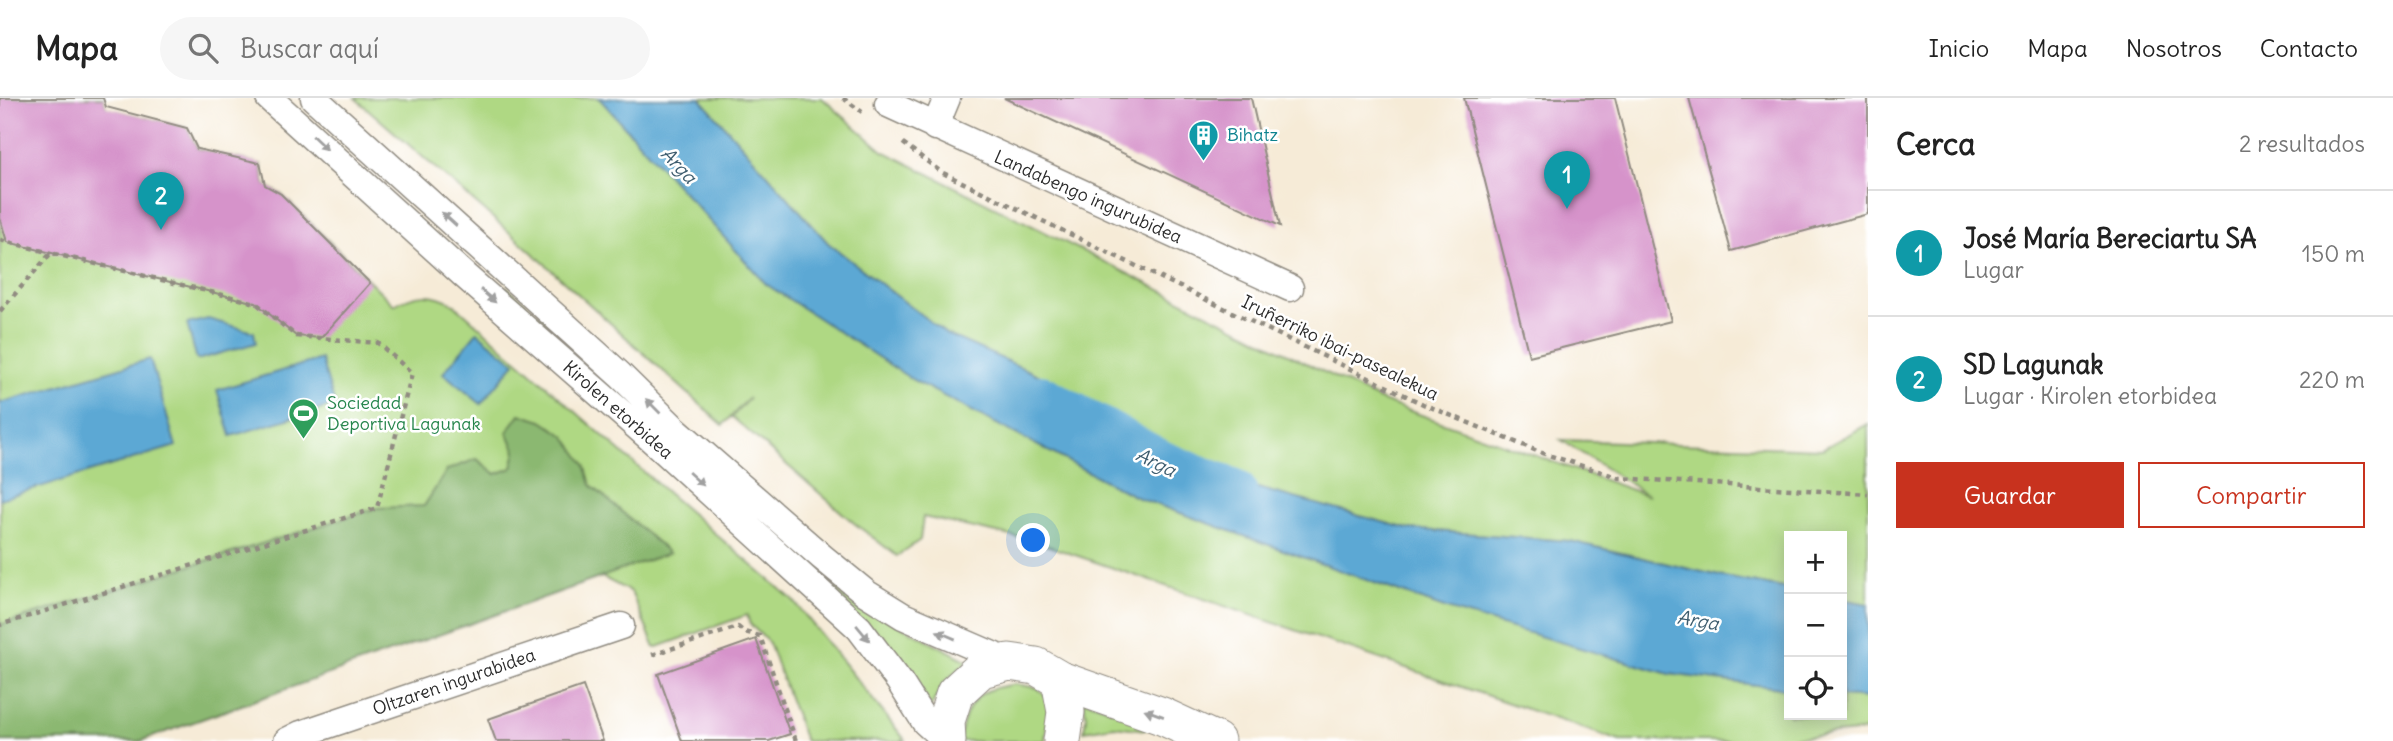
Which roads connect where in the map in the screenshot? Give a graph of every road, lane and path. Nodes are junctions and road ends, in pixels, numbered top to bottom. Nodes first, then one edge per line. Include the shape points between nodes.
1 (269, 98) edge
2 (314, 98) edge
3 (843, 98) edge
4 (947, 98) edge
5 (876, 109) joint
6 (935, 127) junction
7 (898, 139) dead end
8 (0, 240) edge
9 (51, 253) junction
10 (1290, 288) dead end
11 (0, 311) edge
12 (1868, 495) edge
13 (0, 625) edge
14 (621, 626) dead end
15 (652, 655) dead end
16 (1009, 662) junction
17 (1060, 680) junction
18 (287, 741) edge
19 (796, 741) edge
20 (947, 741) edge
21 (1062, 741) edge
22 (1216, 741) edge

1 -> 20 street, Kirolen etorbidea via 859,628 925,722
16 -> 2 street, Kirolen etorbidea via 903,616 866,593 675,429
3 - 5 path
4 - 6 street
5 - 6 street, Landabengo ingurubidea
6 - 10 street, Landabengo ingurubidea
7 - 12 path, Iruñerriko ibai-pasealekua via 941,172 1423,404 1542,453 1620,478
8 - 9 path
9 - 11 path
9 - 13 path via 256,303 296,336 378,343 412,373 377,508
14 - 18 street, Oltzaren ingurabidea
15 - 19 path via 738,627 760,636
16 - 17 main road via 1036,666
16 - 20 main road via 981,669 955,693 946,721
17 - 21 main road via 1066,712
22 -> 17 main road via 1163,716

